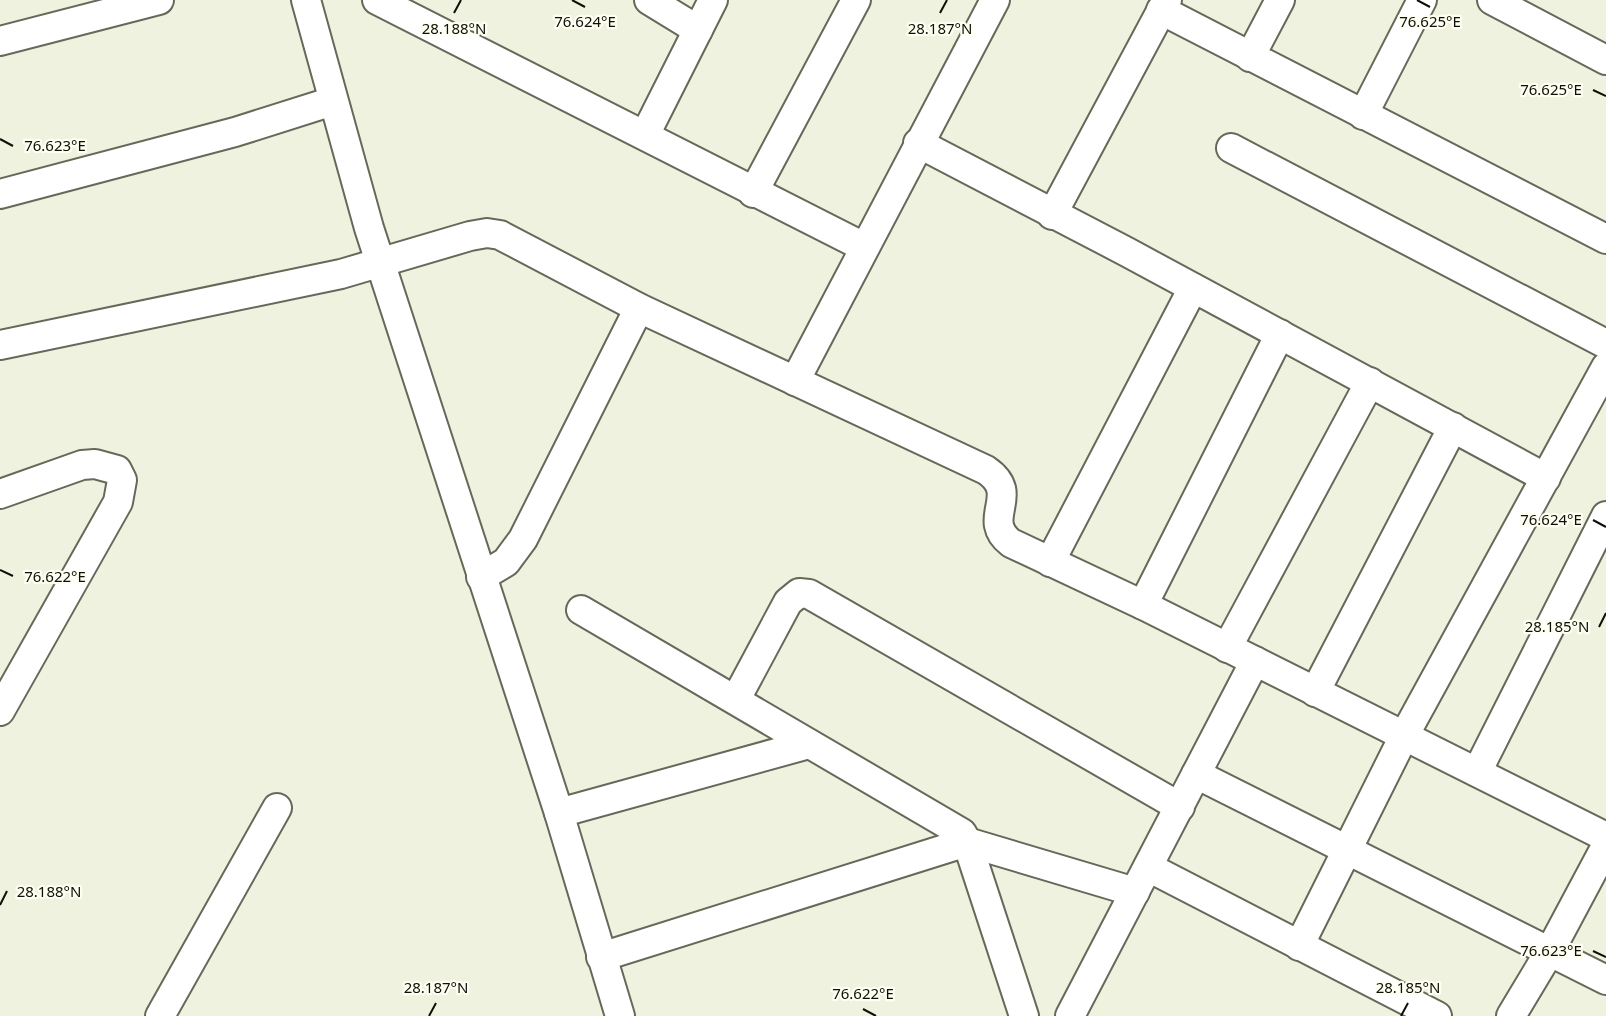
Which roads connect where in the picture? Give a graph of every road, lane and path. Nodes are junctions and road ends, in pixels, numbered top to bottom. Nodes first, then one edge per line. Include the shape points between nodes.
1 (159, 0) edge
2 (306, 0) edge
3 (377, 0) edge
4 (649, 0) edge
5 (713, 0) edge
6 (856, 0) edge
7 (995, 0) edge
8 (1280, 0) edge
9 (1422, 0) edge
10 (1492, 0) edge
11 (1164, 5) edge
12 (1531, 8) edge
13 (698, 30) junction
14 (0, 41) edge
15 (1250, 57) junction
16 (1606, 60) edge
17 (333, 101) junction
18 (1363, 115) junction
19 (645, 135) junction
20 (918, 143) junction
21 (1231, 148) dead end
22 (753, 193) junction
23 (0, 194) edge
24 (1052, 214) junction
25 (1606, 239) edge
26 (864, 247) junction
27 (381, 263) junction
28 (1194, 288) junction
29 (639, 308) junction
30 (1280, 334) junction
31 (1606, 344) edge
32 (0, 345) edge
33 (1606, 367) edge
34 (795, 381) junction
35 (1370, 382) junction
36 (1453, 427) junction
37 (1546, 478) junction
38 (0, 494) edge
39 (1606, 516) edge
40 (1050, 562) junction
41 (481, 578) junction
42 (1143, 605) junction
43 (581, 610) dead end
44 (1227, 648) junction
45 (1255, 661) junction
46 (1315, 692) junction
47 (736, 699) junction
48 (0, 711) edge
49 (1404, 736) junction
50 (809, 744) junction
51 (1477, 772) junction
52 (1196, 774) junction
53 (1180, 807) junction
54 (277, 808) dead end
55 (559, 813) junction
56 (1606, 837) edge
57 (967, 842) junction
58 (1606, 846) edge
59 (1348, 851) junction
60 (1148, 867) junction
61 (1135, 892) junction
62 (1299, 946) junction
63 (1550, 951) junction
64 (601, 957) junction
65 (1606, 980) edge
66 (160, 1016) edge
67 (620, 1016) edge
68 (1024, 1016) edge
69 (1070, 1016) edge
70 (1437, 1016) edge
71 (1511, 1016) edge

1 - 14 street
2 - 17 street
3 - 19 street
4 - 13 street
5 - 13 street
6 - 22 street
7 - 20 street
8 - 15 street
9 - 18 street
10 - 12 street
11 - 15 street
11 - 24 street
12 - 16 street
13 - 19 street
15 - 18 street
17 - 23 street via 235,132
17 - 27 street
18 - 25 street
19 - 22 street
20 - 24 street
20 - 26 street
21 - 31 street
22 - 26 street
24 - 28 street
26 - 34 street
27 - 29 street via 470,236 500,235
27 - 32 street
27 - 41 street
28 - 30 street
28 - 40 street
29 - 34 street
29 - 41 street via 523,539 506,562
30 - 35 street
30 - 42 street
33 - 37 street
34 - 40 street via 994,475 1001,482 1002,491 1000,535
35 - 36 street
35 - 44 street
36 - 37 street
36 - 46 street
37 - 49 street
38 - 48 street via 82,465 117,470 122,480 118,502
39 - 51 street
40 - 42 street
41 - 55 street
42 - 44 street
43 - 47 street
44 - 45 street
45 - 46 street
45 - 52 street
46 - 49 street
47 - 50 street
47 - 53 street via 788,602 800,593 809,594
49 - 51 street
49 - 59 street
50 - 55 street
50 - 57 street via 949,824
51 - 56 street
52 - 53 street
52 - 59 street
53 - 60 street
54 - 66 street
55 - 64 street
57 - 61 street
57 - 64 street
57 - 68 street
58 - 63 street
59 - 62 street
59 - 63 street
60 - 61 street
60 - 62 street
61 - 69 street
62 - 70 street
63 - 65 street
63 - 71 street
64 - 67 street

